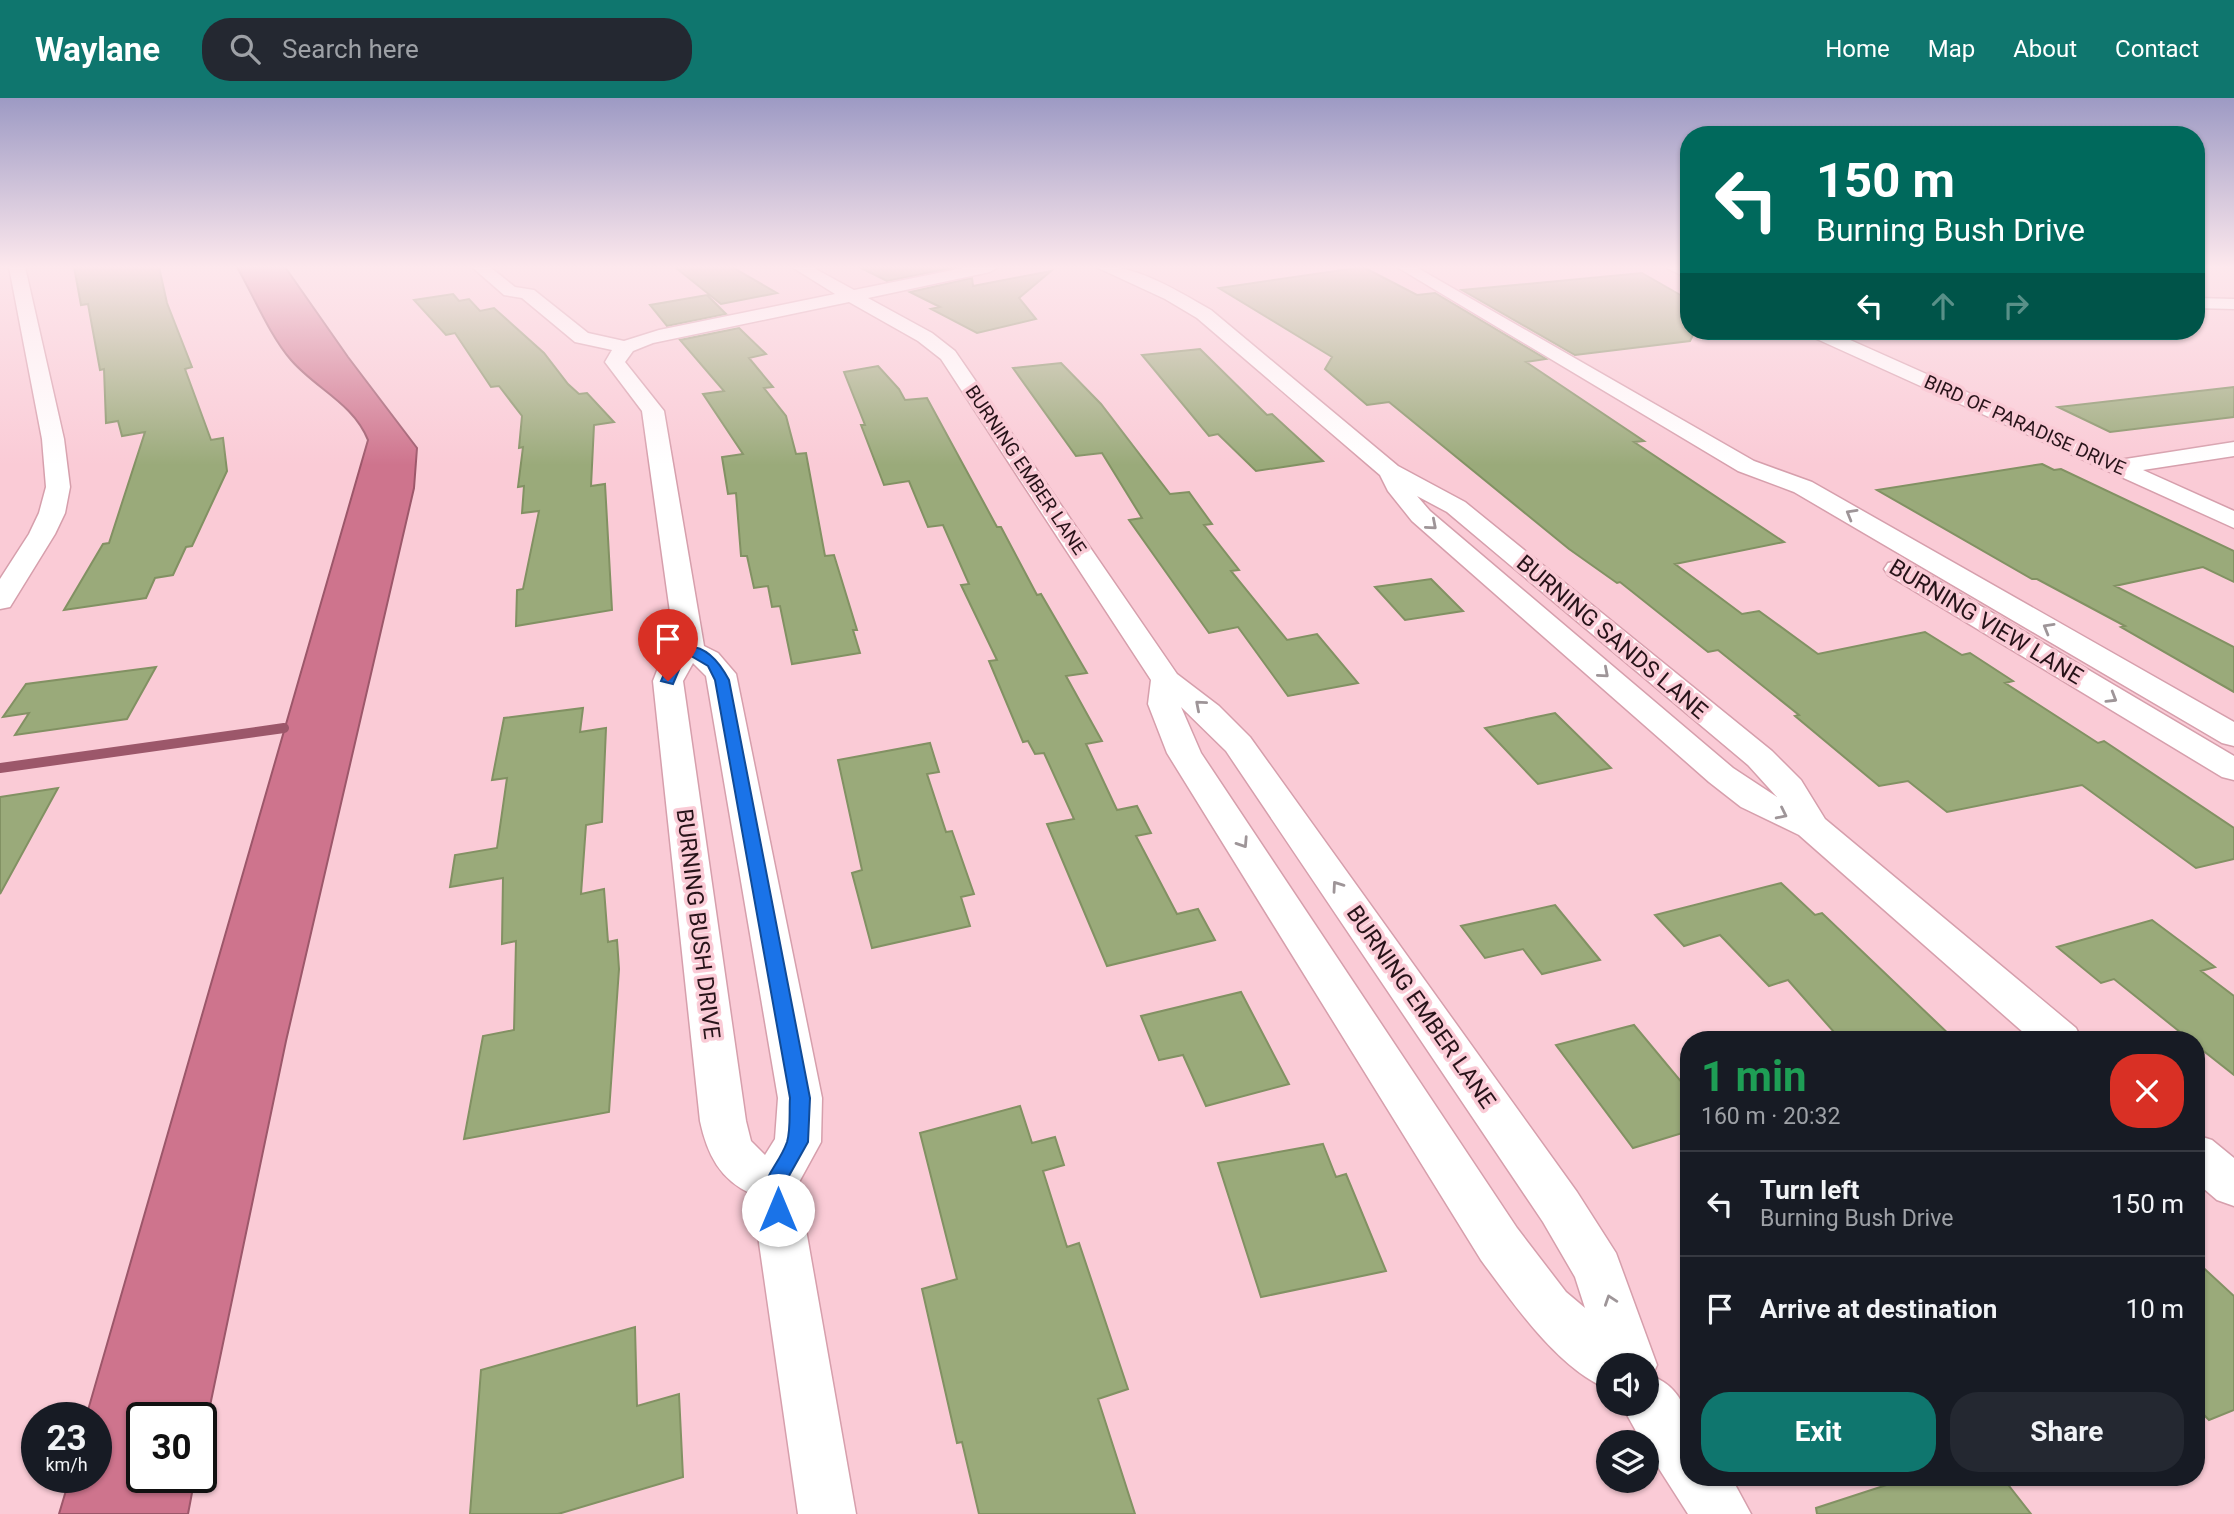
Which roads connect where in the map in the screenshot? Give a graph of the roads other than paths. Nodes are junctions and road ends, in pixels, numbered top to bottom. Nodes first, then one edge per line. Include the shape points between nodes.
1 (31, 333) edge
2 (576, 333) edge
3 (673, 333) edge
4 (918, 333) edge
5 (1227, 333) edge
6 (1518, 333) edge
7 (1835, 340) edge
8 (626, 347) junction
9 (2234, 449) edge
10 (1746, 466) junction
11 (2117, 467) junction
12 (2234, 520) edge
13 (0, 601) edge
14 (690, 650) junction
15 (1166, 680) junction
16 (2234, 736) edge
17 (2234, 770) edge
18 (2050, 1031) edge
19 (2205, 1162) edge
20 (774, 1182) junction
21 (2234, 1186) edge
22 (1598, 1353) edge
23 (1626, 1353) edge
24 (1657, 1416) edge
25 (1680, 1450) edge
26 (1703, 1486) edge
27 (827, 1514) edge
28 (1722, 1514) edge

1 - 13 street via 58,487 42,534
2 - 8 street
3 - 8 street
4 - 15 street, BURNING EMBER LANE via 952,360
5 - 18 street, BURNING SANDS LANE via 1390,471 1421,516 1721,775 1753,799 1812,827
6 - 10 street, BURNING VIEW LANE
7 - 11 street, BIRD OF PARADISE DRIVE
8 - 14 street via 615,362 653,411
9 - 11 street
16 -> 10 street, BURNING VIEW LANE via 1810,491
10 -> 17 street, BURNING VIEW LANE via 1755,480 1776,496
11 - 12 street, BIRD OF PARADISE DRIVE
14 - 20 street via 721,674 800,1098 797,1142
14 - 20 street, BURNING BUSH DRIVE via 671,668 668,689 723,1121 738,1163
15 -> 22 street via 1164,705 1184,753 1492,1232 1548,1309
23 -> 15 street, BURNING EMBER LANE via 1598,1269 1560,1207 1238,744
19 - 21 street
20 - 27 street
24 - 25 street
26 - 28 street

